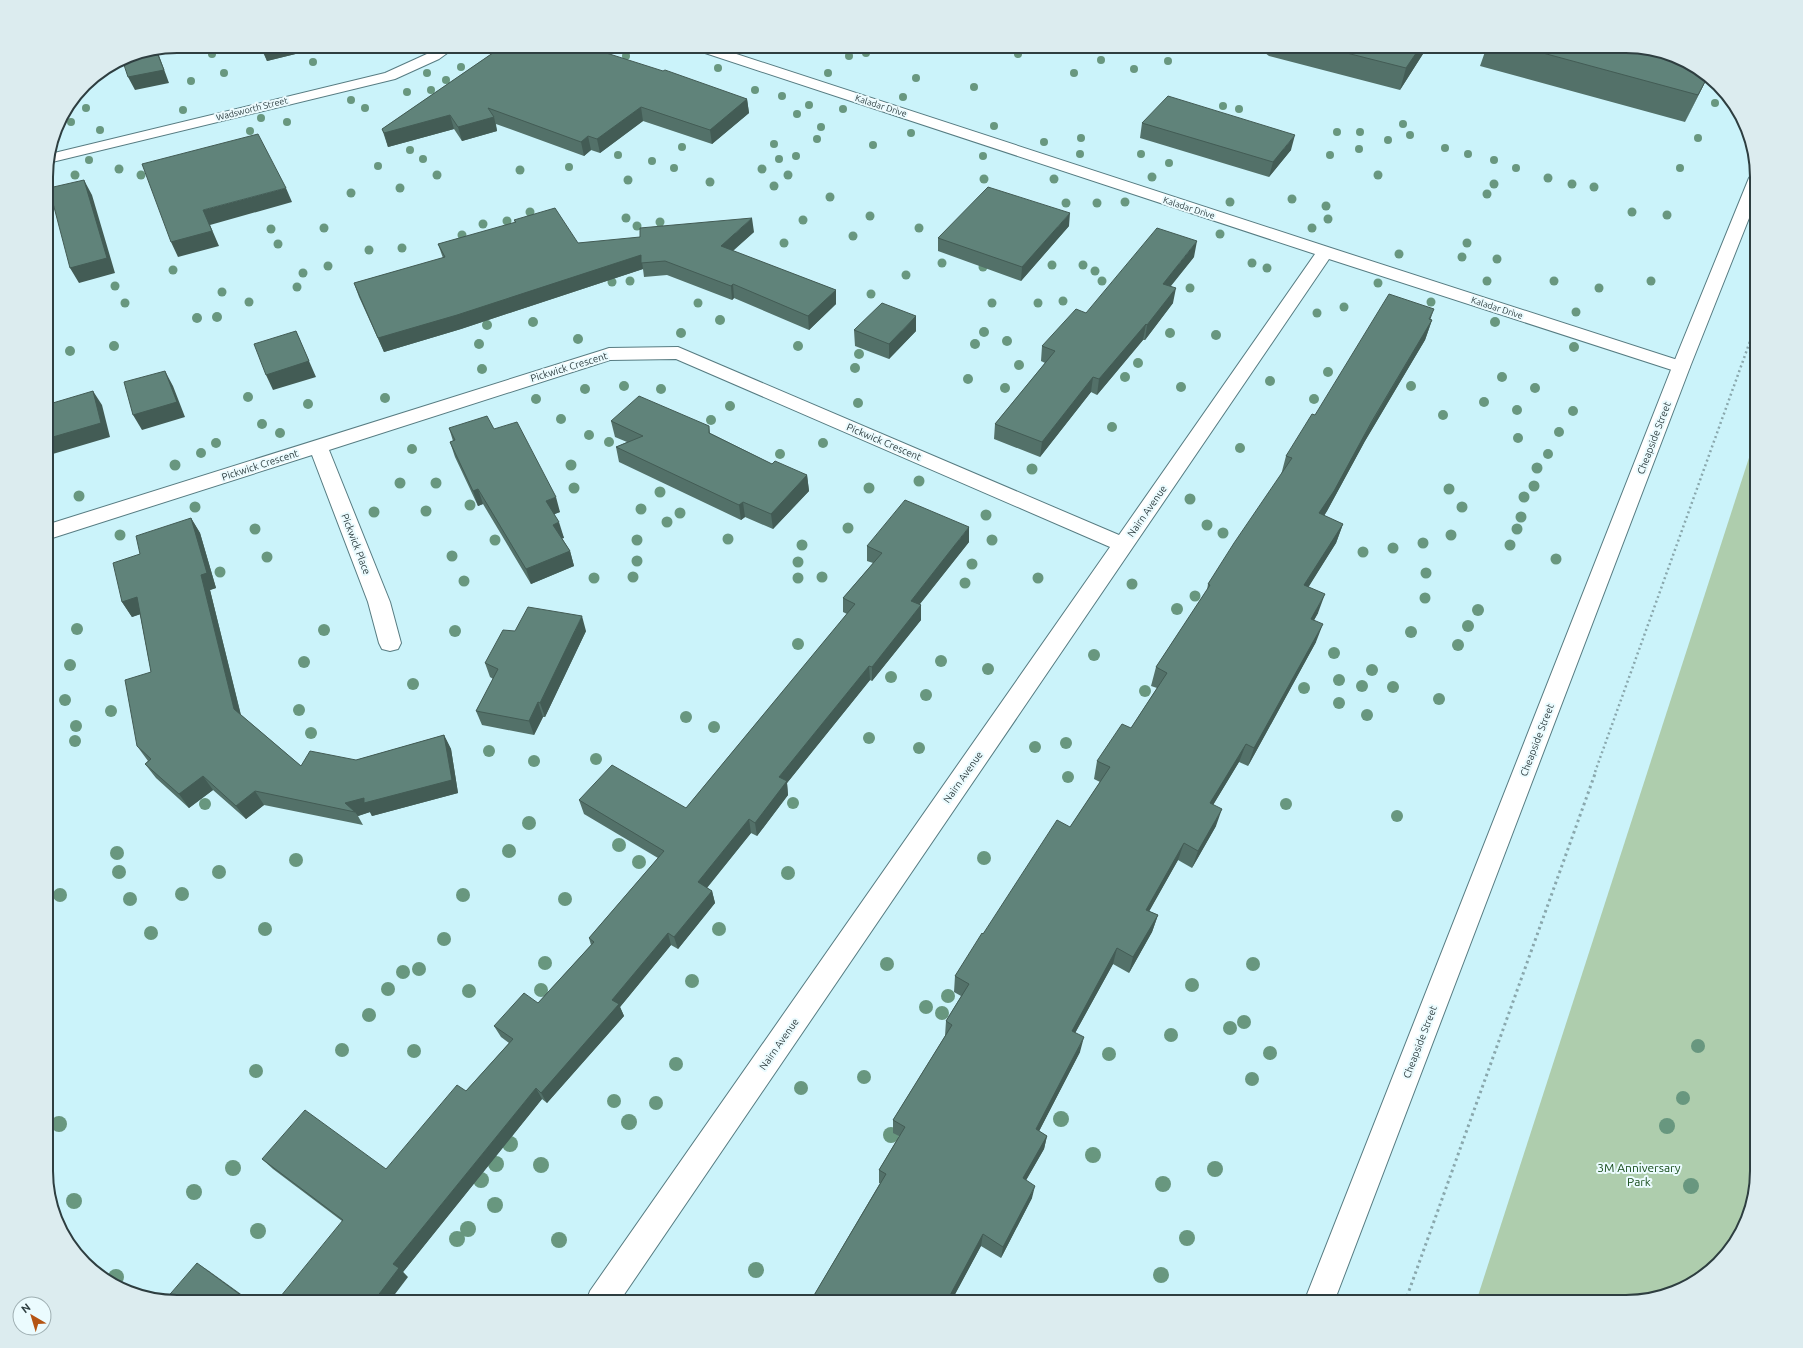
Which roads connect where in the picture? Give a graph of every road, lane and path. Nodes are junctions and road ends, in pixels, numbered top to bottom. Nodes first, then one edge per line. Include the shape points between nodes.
1 (439, 53) edge
2 (719, 53) edge
3 (55, 158) edge
4 (1750, 195) edge
5 (1325, 252) junction
6 (1750, 341) edge
7 (1681, 367) junction
8 (318, 446) junction
9 (53, 531) edge
10 (1124, 544) junction
11 (390, 643) dead end
12 (606, 1295) edge
13 (1322, 1295) edge
14 (1408, 1295) edge

1 - 3 street, Wadsworth Street via 390,76
2 - 5 street, Kaladar Drive
4 - 7 street, Cheapside Street
5 - 7 street, Kaladar Drive
5 - 10 street, Nairn Avenue
6 - 14 path
7 - 13 street, Cheapside Street
8 - 9 street, Pickwick Crescent
8 - 10 street, Pickwick Crescent via 609,354 678,353
8 - 11 street, Pickwick Place via 379,602
10 - 12 street, Nairn Avenue

